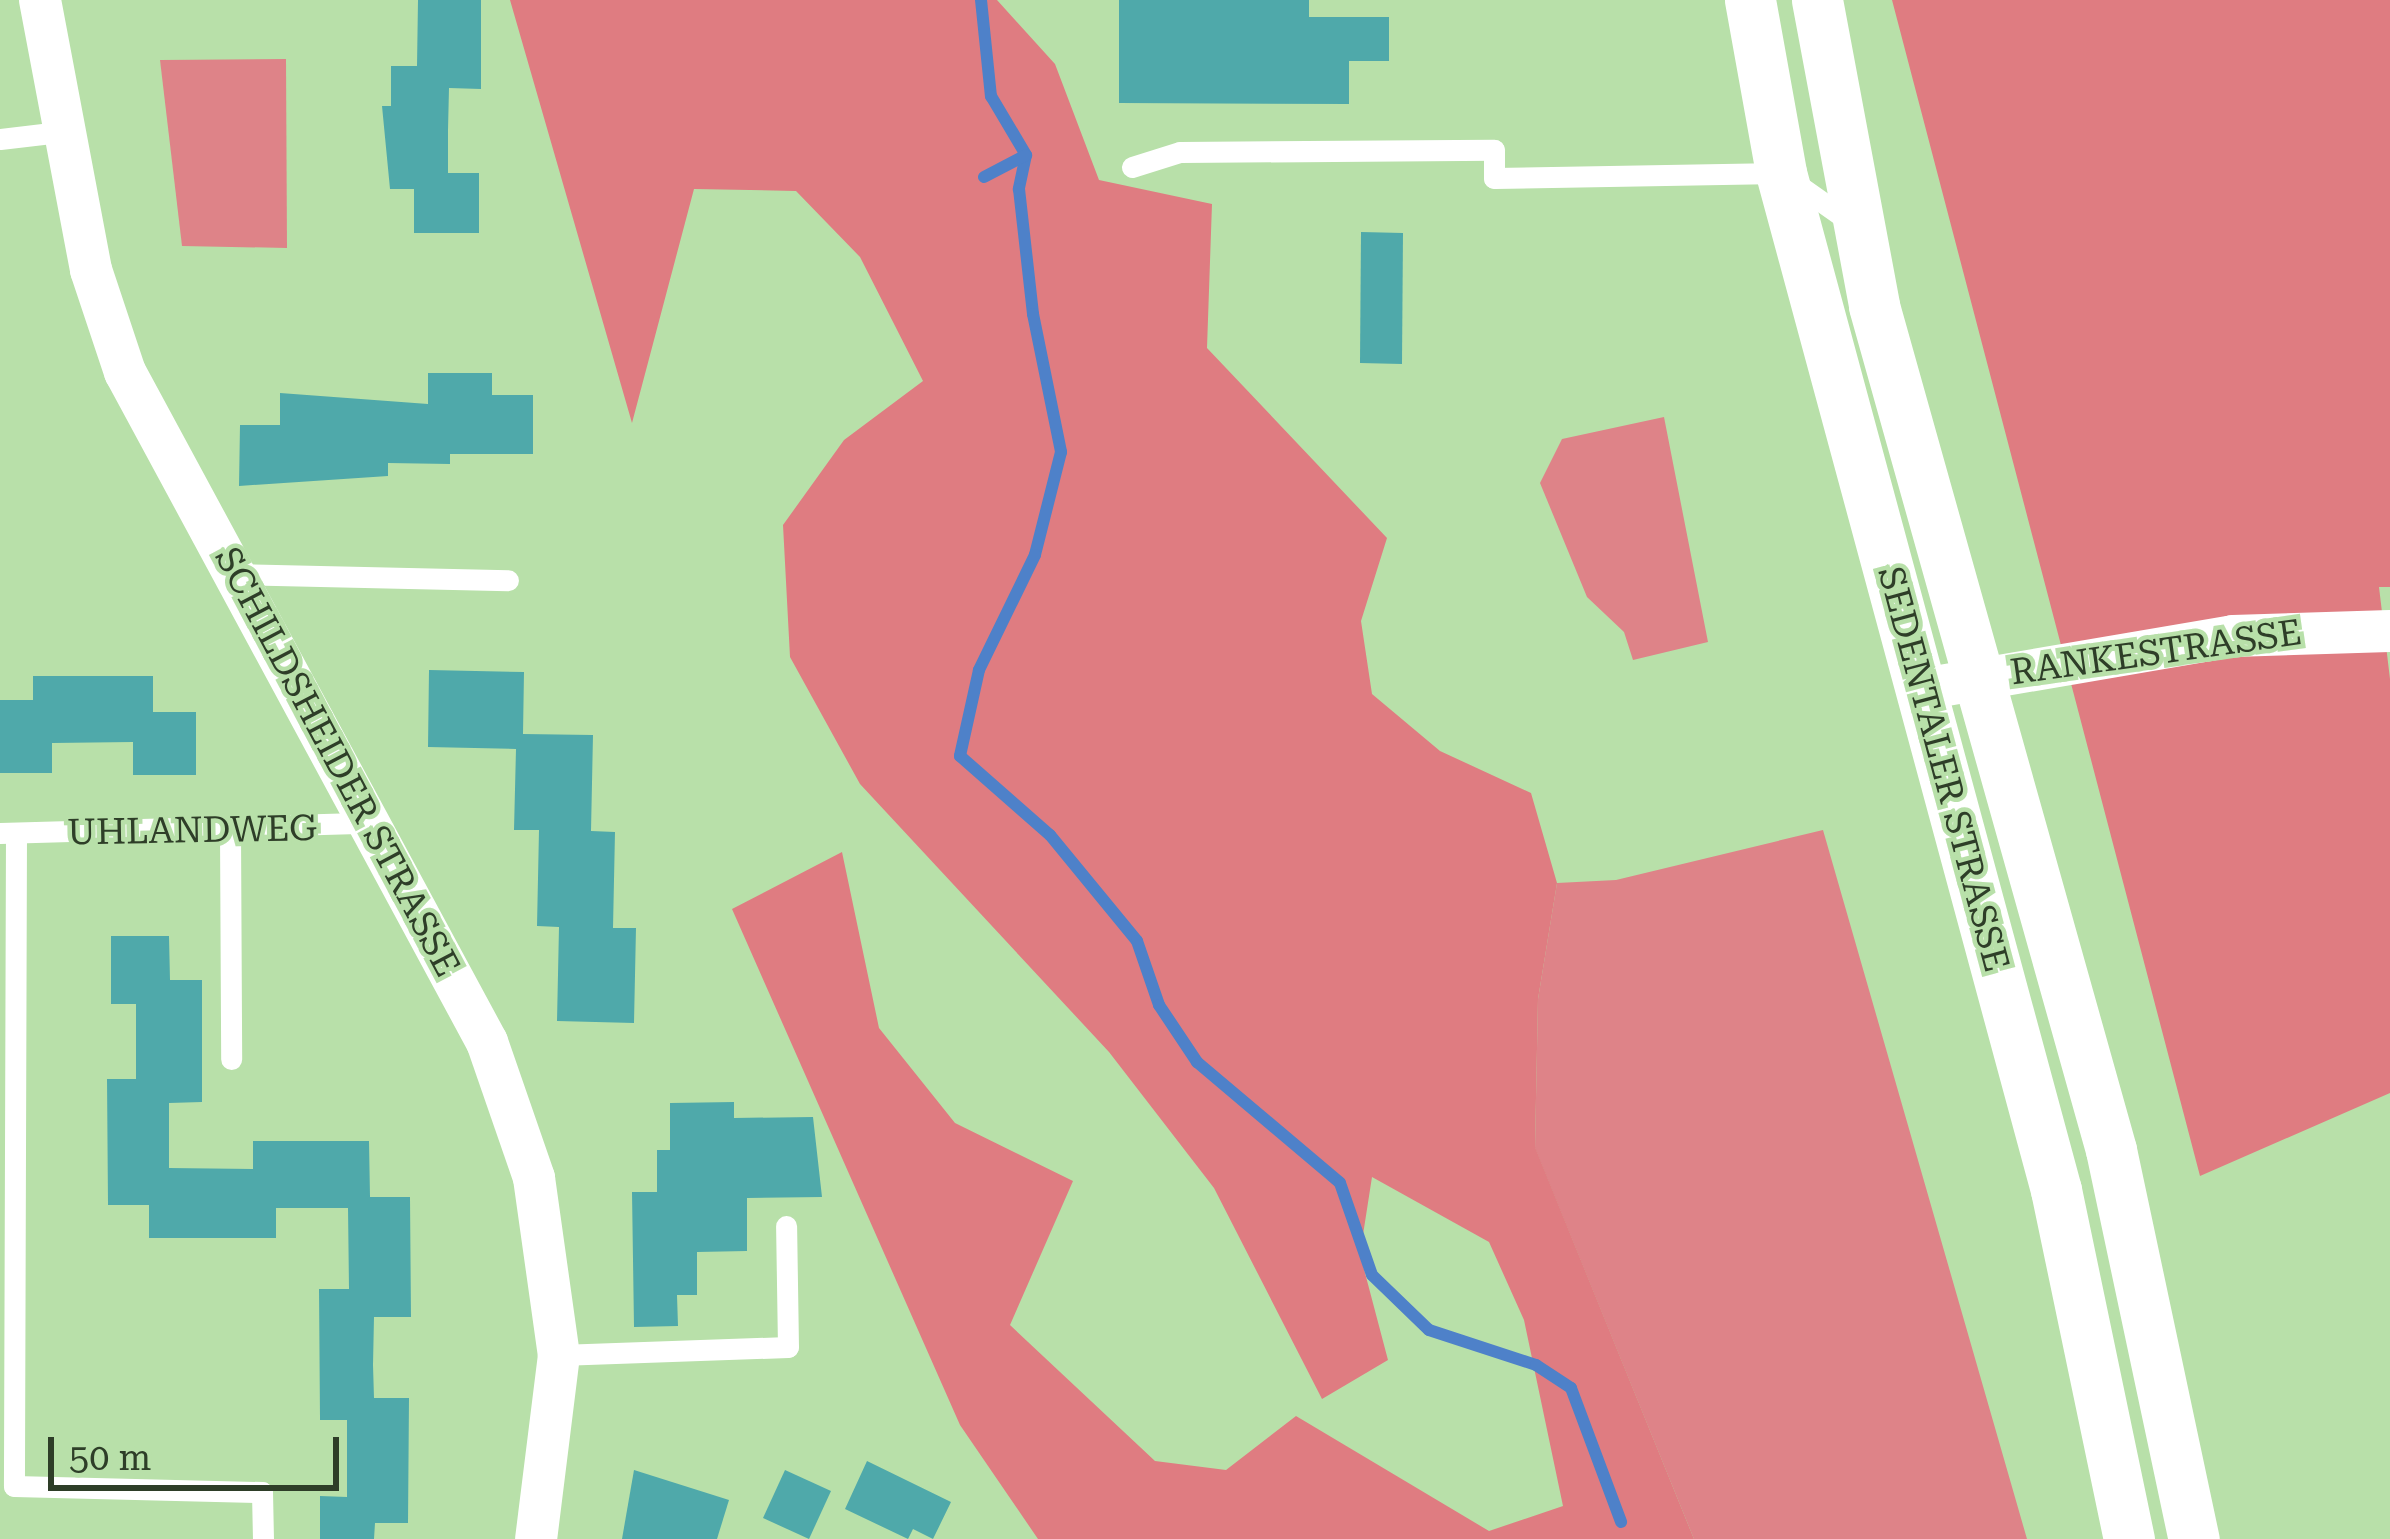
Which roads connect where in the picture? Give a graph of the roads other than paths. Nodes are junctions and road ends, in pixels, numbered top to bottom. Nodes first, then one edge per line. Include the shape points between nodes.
1 (40, 0) edge
2 (1750, 0) edge
3 (1817, 0) edge
4 (60, 132) junction
5 (0, 139) edge
6 (1132, 166) dead end
7 (1781, 173) junction
8 (1855, 225) junction
9 (235, 574) junction
10 (508, 580) dead end
11 (2390, 631) edge
12 (1981, 679) junction
13 (1923, 689) junction
14 (367, 824) junction
15 (230, 832) junction
16 (8, 833) edge
17 (231, 1059) dead end
18 (786, 1226) dead end
19 (560, 1355) junction
20 (262, 1539) edge
21 (536, 1539) edge
22 (2128, 1539) edge
23 (2194, 1539) edge

1 - 4 street, SCHILDSHEIDER STRASSE
2 - 7 street, SEDENTALER STRASSE
3 - 8 street, SEDENTALER STRASSE
4 - 5 lane
4 - 9 street, SCHILDSHEIDER STRASSE via 125,372
6 - 7 lane via 1180,152 1495,150 1494,178
7 - 8 lane
7 - 13 street, SEDENTALER STRASSE
8 - 12 street, SEDENTALER STRASSE
9 - 10 lane
9 - 14 street, SCHILDSHEIDER STRASSE
11 - 12 street, RANKESTRASSE via 2233,636
12 - 13 street, RANKESTRASSE
12 - 23 street, SEDENTALER STRASSE via 2110,1150
13 - 22 street, SEDENTALER STRASSE via 2061,1211
14 - 15 lane, UHLANDWEG
14 - 19 street, SCHILDSHEIDER STRASSE via 487,1042 534,1178
15 - 16 lane, UHLANDWEG
15 - 17 lane
16 - 20 lane, UHLANDWEG via 14,1486 262,1492
18 - 19 lane via 788,1347
19 - 21 street, SCHILDSHEIDER STRASSE via 550,1481

